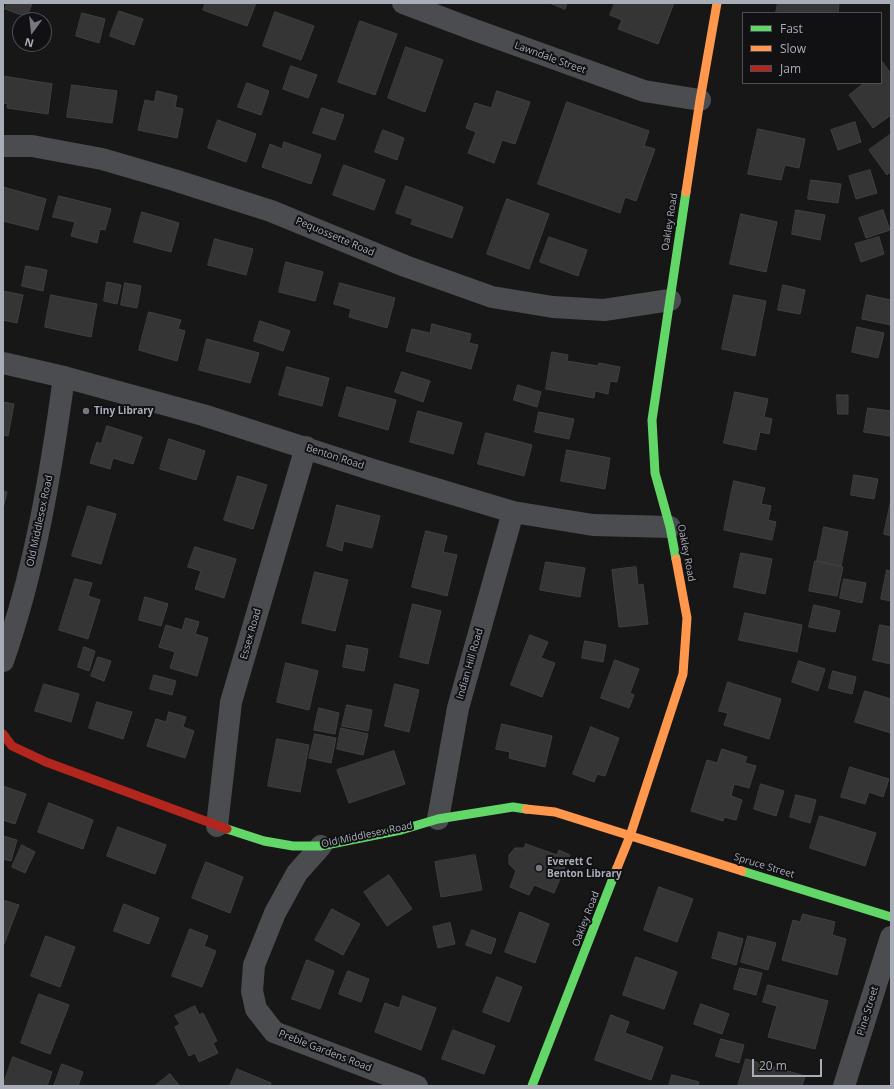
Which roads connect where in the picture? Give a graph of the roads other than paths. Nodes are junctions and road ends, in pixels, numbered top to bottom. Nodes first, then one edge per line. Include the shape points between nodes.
1 (403, 3) edge
2 (718, 3) edge
3 (700, 100) junction
4 (3, 146) edge
5 (670, 300) junction
6 (3, 363) edge
7 (64, 377) junction
8 (306, 447) junction
9 (512, 512) junction
10 (670, 527) junction
11 (3, 661) edge
12 (3, 734) edge
13 (438, 819) junction
14 (217, 826) junction
15 (630, 836) junction
16 (321, 846) junction
17 (891, 917) edge
18 (891, 937) edge
19 (417, 1086) edge
20 (532, 1086) edge
21 (844, 1086) edge

1 - 3 street, Lawndale Street via 644,92
2 - 3 street, Oakley Road
3 - 5 street, Oakley Road
4 - 5 street, Pequossette Road via 32,146 102,158 181,182 271,211 405,266 492,297 553,307 604,310
5 - 10 street, Oakley Road via 652,420 655,473
6 - 7 street, Benton Road
7 - 8 street, Benton Road via 203,415
7 - 11 street, Old Middlesex Road via 35,549
8 - 9 street, Benton Road
8 - 14 street, Essex Road via 231,702
9 - 10 street, Benton Road via 593,525
9 - 13 street, Indian Hill Road via 458,708
10 - 15 street, Oakley Road via 687,618 683,674
12 - 14 street, Old Middlesex Road via 12,746 46,762
13 - 15 street, Old Middlesex Road via 513,807 555,812
13 - 16 street, Old Middlesex Road via 401,830
14 - 16 street, Old Middlesex Road via 264,841 293,846
15 - 17 street, Spruce Street
15 - 20 street, Oakley Road
16 - 19 street, Preble Gardens Road via 297,873 275,913 254,965 252,991 256,1009 274,1032
18 - 21 street, Pine Street

